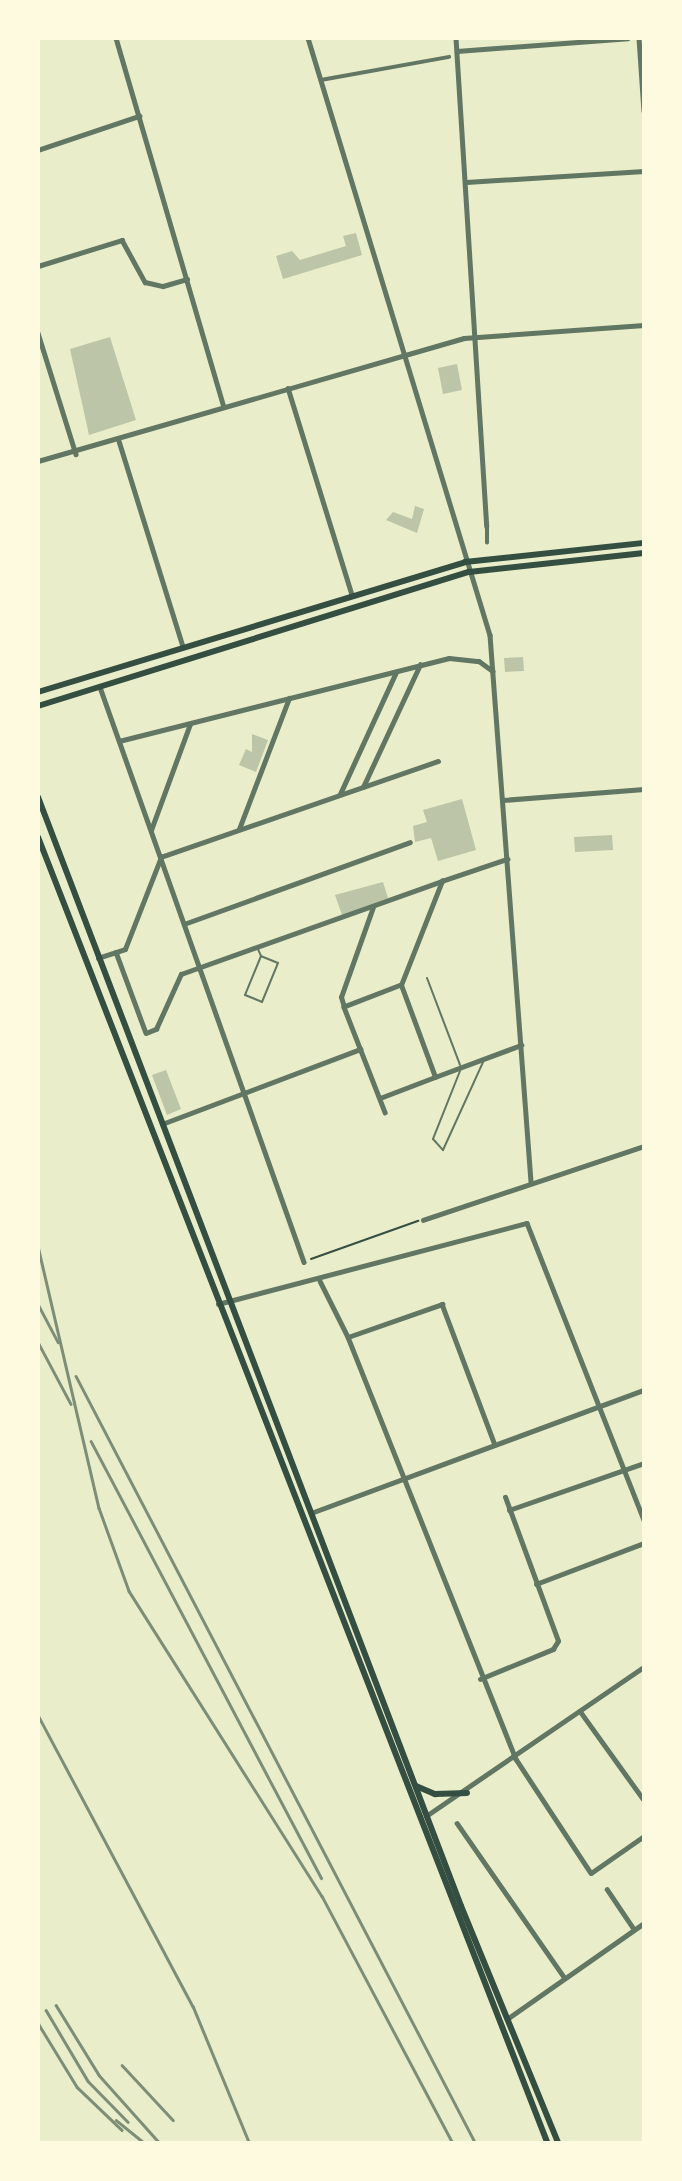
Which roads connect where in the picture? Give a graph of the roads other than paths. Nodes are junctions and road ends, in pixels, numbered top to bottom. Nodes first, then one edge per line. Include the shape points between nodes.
1 (116, 38) edge
2 (308, 38) edge
3 (456, 38) edge
4 (628, 38) edge
5 (639, 38) edge
6 (457, 51) junction
7 (449, 57) dead end
8 (320, 80) junction
9 (643, 111) edge
10 (139, 116) junction
11 (38, 150) edge
12 (643, 171) edge
13 (466, 182) junction
14 (38, 266) edge
15 (187, 279) junction
16 (643, 325) edge
17 (38, 333) edge
18 (476, 336) junction
19 (400, 354) junction
20 (288, 388) junction
21 (224, 407) junction
22 (119, 440) junction
23 (76, 454) junction
24 (38, 461) edge
25 (487, 526) joint
26 (487, 543) dead end
27 (643, 543) edge
28 (643, 553) edge
29 (465, 562) junction
30 (469, 572) junction
31 (352, 595) junction
32 (183, 647) junction
33 (420, 665) junction
34 (396, 671) junction
35 (494, 671) junction
36 (100, 687) junction
37 (38, 692) edge
38 (289, 698) junction
39 (38, 706) edge
40 (191, 723) junction
41 (119, 741) junction
42 (438, 761) dead end
43 (362, 787) junction
44 (643, 789) edge
45 (339, 795) junction
46 (38, 797) edge
47 (503, 800) junction
48 (150, 830) junction
49 (238, 830) junction
50 (38, 837) edge
51 (410, 842) dead end
52 (161, 857) junction
53 (507, 859) junction
54 (442, 881) junction
55 (374, 906) junction
56 (184, 924) junction
57 (257, 946) junction
58 (116, 952) junction
59 (261, 956) junction
60 (98, 958) junction
61 (200, 967) junction
62 (427, 978) dead end
63 (401, 985) junction
64 (344, 1007) junction
65 (521, 1045) junction
66 (360, 1049) junction
67 (484, 1059) junction
68 (461, 1068) junction
69 (435, 1077) junction
70 (245, 1093) junction
71 (380, 1098) junction
72 (385, 1112) dead end
73 (162, 1124) junction
74 (643, 1146) edge
75 (531, 1181) junction
76 (423, 1220) road end
77 (304, 1262) road end
78 (320, 1281) junction
79 (230, 1299) junction
80 (218, 1304) junction
81 (348, 1336) junction
82 (643, 1390) edge
83 (598, 1406) junction
84 (494, 1442) junction
85 (643, 1463) edge
86 (622, 1471) junction
87 (401, 1477) junction
88 (505, 1497) dead end
89 (509, 1510) junction
90 (311, 1513) junction
91 (643, 1520) edge
92 (643, 1543) edge
93 (536, 1584) junction
94 (643, 1667) edge
95 (480, 1679) junction
96 (580, 1711) junction
97 (516, 1759) junction
98 (416, 1786) junction
99 (467, 1793) junction
100 (643, 1800) edge
101 (412, 1804) junction
102 (427, 1817) junction
103 (457, 1823) dead end
104 (643, 1836) edge
105 (607, 1889) dead end
106 (643, 1923) edge
107 (635, 1929) junction
108 (564, 1977) junction
109 (507, 2019) junction
110 (498, 2025) junction
111 (547, 2143) edge
112 (558, 2143) edge

1 - 10 street
2 - 8 street
3 - 6 street
4 - 6 street
5 - 9 street
6 - 13 street
7 - 8 street
8 - 19 street
10 - 11 street
10 - 15 street
12 - 13 street
13 - 18 street
14 - 15 street via 122,240 145,282 163,286
15 - 21 street
16 - 18 street
17 - 23 street
18 - 19 street
18 - 25 street
19 - 20 street
19 - 29 street
20 - 21 street
20 - 31 street
21 - 22 street
22 - 23 street
22 - 32 street
23 - 24 street
25 - 26 street
27 - 29 main road
28 - 30 main road
29 - 30 street
29 - 31 main road
30 - 35 street via 490,635
30 - 36 main road
31 - 32 main road
32 - 37 main road
33 - 34 street
33 - 35 street via 465,658
33 - 43 street
34 - 38 street
34 - 45 street
35 - 47 street
36 - 39 main road
36 - 41 street
38 - 40 street
38 - 49 street
40 - 41 street
40 - 48 street
41 - 48 street
42 - 43 street
43 - 45 street
44 - 47 street
45 - 49 street
46 - 60 main road
47 - 53 street
48 - 52 street
49 - 52 street
50 - 80 main road
51 - 56 street
52 - 56 street
52 - 58 street via 125,949
53 - 54 street
53 - 65 street
54 - 55 street
54 - 63 street
55 - 57 street
55 - 64 street via 341,996
56 - 61 street
57 - 59 lane
57 - 61 street
58 - 60 street
58 - 61 street via 146,1033 156,1029 181,974
59 - 59 lane via 245,995 262,1002 278,963
60 - 73 main road
61 - 70 street
62 - 68 lane
63 - 64 street
63 - 69 street
64 - 66 street
65 - 67 street
65 - 75 street
66 - 70 street
66 - 71 street
67 - 68 street
67 - 68 lane via 443,1150 433,1139
68 - 69 street
69 - 71 street
70 - 73 street
70 - 77 street
71 - 72 street
73 - 79 main road
74 - 75 street
75 - 76 street
78 - 79 street
78 - 81 street
78 - 83 street via 513,1223 529,1226
79 - 80 street
79 - 90 main road
80 - 101 main road
81 - 84 street via 442,1304
81 - 87 street
82 - 83 street
83 - 84 street
83 - 86 street
84 - 87 street
85 - 86 street
86 - 89 street
86 - 91 street
87 - 90 street
87 - 95 street
88 - 89 street
89 - 93 street
90 - 98 main road
92 - 93 street
93 - 95 street via 555,1647
94 - 96 street
95 - 97 street
96 - 97 street
96 - 100 street
97 - 99 street
97 - 104 street via 591,1873
98 - 99 main road via 435,1794
98 - 102 main road
99 - 102 street
101 - 102 street
101 - 110 main road
102 - 109 main road
103 - 108 street
105 - 107 street
106 - 107 street
107 - 108 street
108 - 109 street
109 - 110 street
109 - 112 main road
110 - 111 main road

